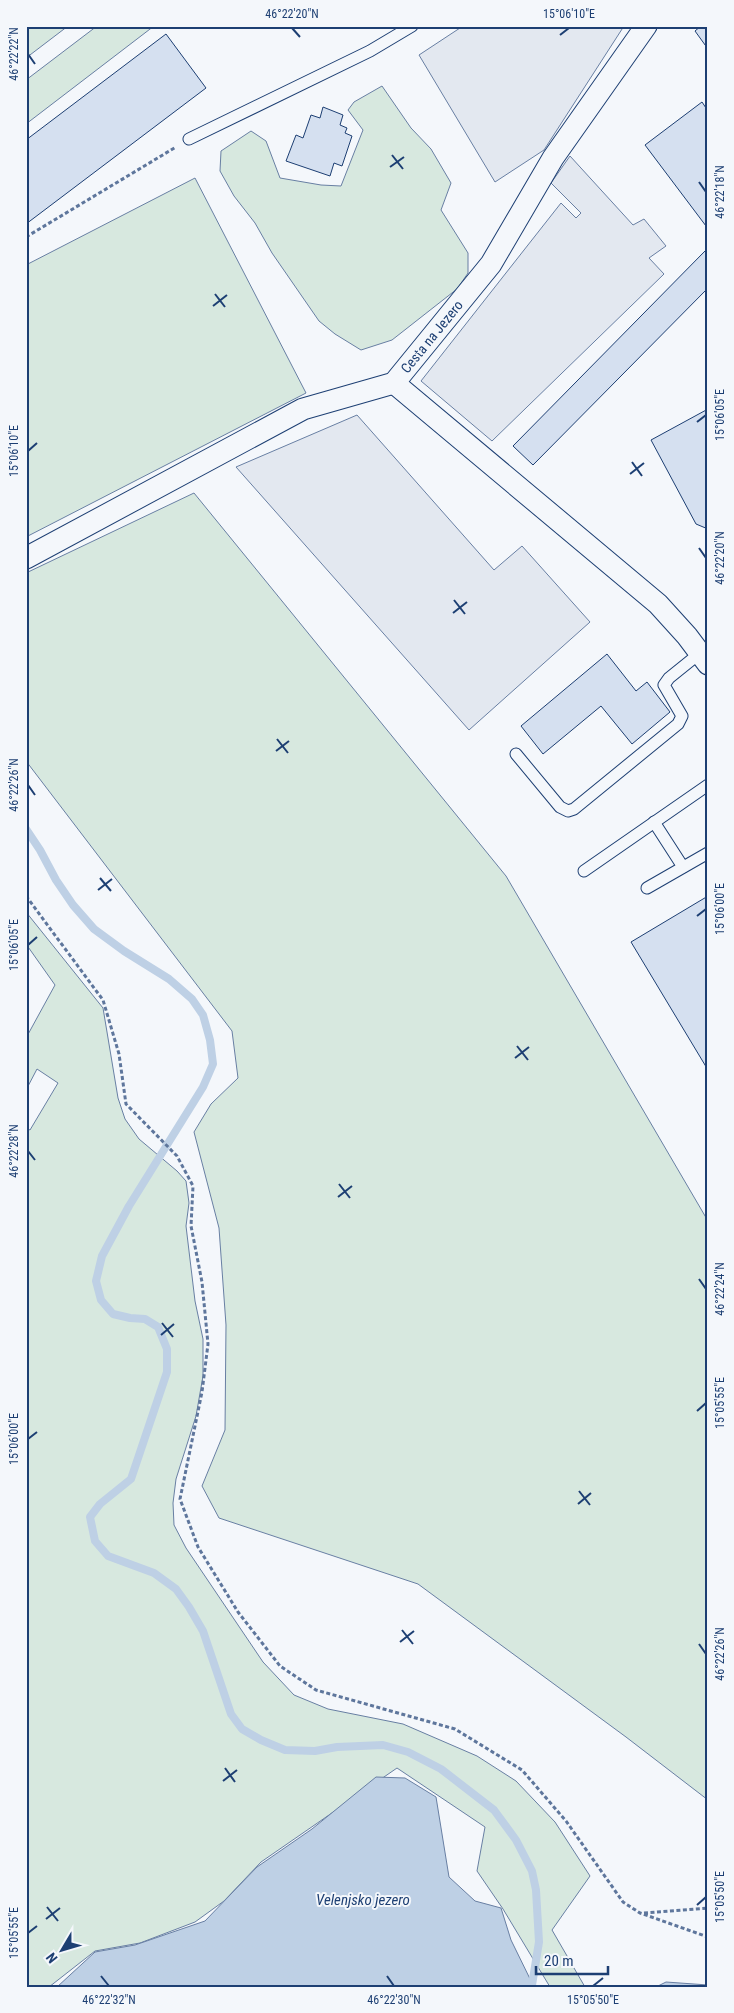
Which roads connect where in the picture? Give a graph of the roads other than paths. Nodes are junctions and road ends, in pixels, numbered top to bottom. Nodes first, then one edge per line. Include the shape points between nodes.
1 (412, 26) edge
2 (646, 26) edge
3 (189, 139) road end
4 (394, 383) junction
5 (26, 558) edge
6 (704, 658) edge
7 (516, 754) dead end
8 (708, 785) edge
9 (654, 822) junction
10 (708, 853) edge
11 (683, 867) junction
12 (584, 872) dead end
13 (647, 888) dead end

1 - 3 lane via 370,51
2 - 4 street, Cesta na Jezero via 553,158 491,264
4 - 5 street, Cesta na Jezero via 303,409
4 - 6 street via 636,584 676,623
6 - 7 lane via 668,678 664,685 682,716 678,724 574,809 568,812 560,807
8 - 9 lane
9 - 11 lane
9 - 12 lane
10 - 11 lane
11 - 13 lane

